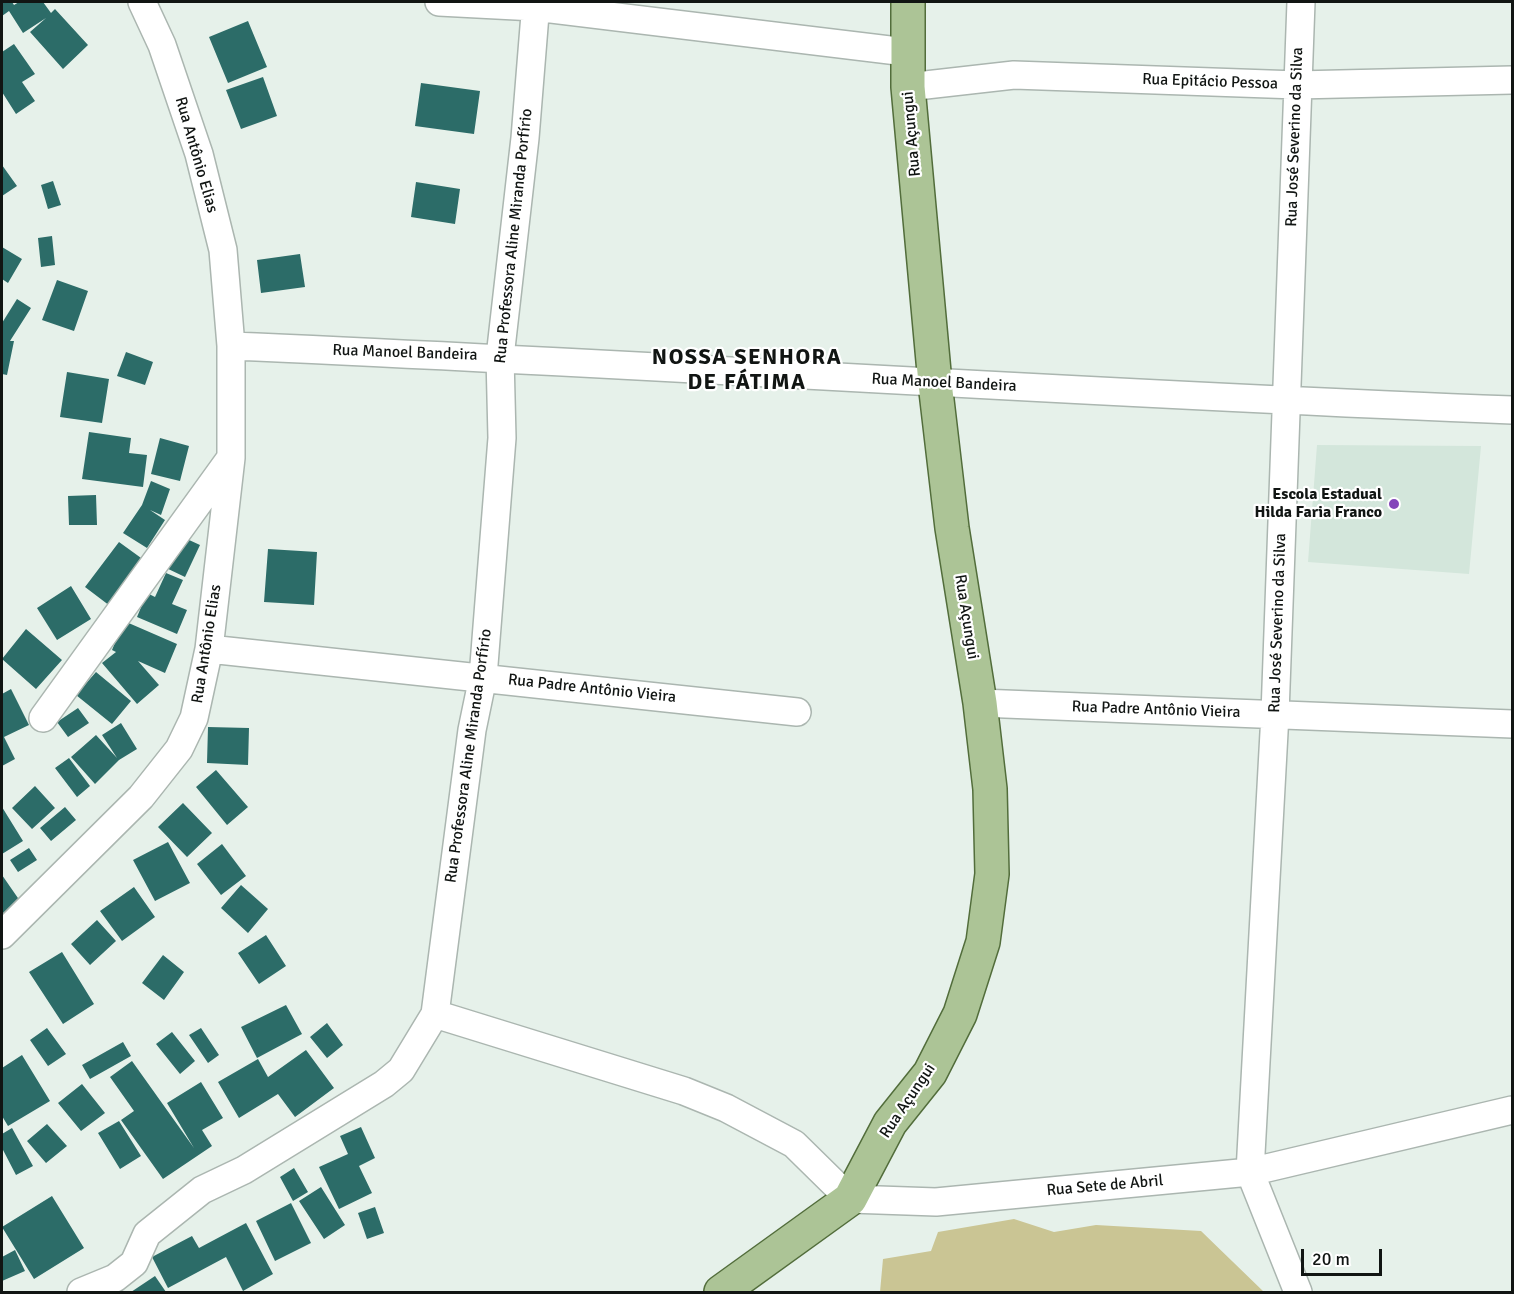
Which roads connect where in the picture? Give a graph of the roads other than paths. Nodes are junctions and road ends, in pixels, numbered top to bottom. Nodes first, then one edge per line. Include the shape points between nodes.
1 (142, 2) edge
2 (439, 2) edge
3 (908, 2) edge
4 (1301, 2) edge
5 (536, 4) edge
6 (906, 52) junction
7 (1512, 80) edge
8 (1297, 85) junction
9 (908, 87) junction
10 (231, 346) junction
11 (500, 357) junction
12 (935, 383) junction
13 (1286, 402) junction
14 (1512, 410) edge
15 (231, 458) junction
16 (209, 649) junction
17 (483, 677) junction
18 (980, 703) junction
19 (797, 712) dead end
20 (1275, 714) junction
21 (43, 718) dead end
22 (1512, 724) edge
23 (2, 935) edge
24 (435, 1014) junction
25 (1512, 1110) edge
26 (1250, 1172) junction
27 (849, 1199) junction
28 (81, 1293) edge
29 (721, 1293) edge
30 (1298, 1293) edge

1 - 10 street, Rua Antônio Elias via 162,45 199,154 223,250
2 - 5 street
3 - 6 main road, Rua Açungui
4 - 8 street, Rua José Severino da Silva
5 - 6 street
5 - 11 street, Rua Professora Aline Miranda Porfírio
6 - 9 main road, Rua Açungui
7 - 8 street, Rua Epitácio Pessoa
8 - 9 street, Rua Epitácio Pessoa via 1014,75
8 - 13 street, Rua José Severino da Silva
9 - 12 main road, Rua Açungui
10 - 11 street, Rua Manoel Bandeira
10 - 15 street, Rua Antônio Elias
11 - 12 street, Rua Manoel Bandeira
11 - 17 street, Rua Professora Aline Miranda Porfírio via 502,438
12 - 13 street, Rua Manoel Bandeira
12 - 18 main road, Rua Açungui via 952,528
13 - 14 street, Rua Manoel Bandeira
13 - 20 street, Rua José Severino da Silva
15 - 16 street, Rua Antônio Elias
15 - 21 street
16 - 17 street, Rua Padre Antônio Vieira
16 - 23 street, Rua Antônio Elias via 194,718 179,749 141,797
17 - 19 street, Rua Padre Antônio Vieira
17 - 24 street, Rua Professora Aline Miranda Porfírio via 472,730
18 - 20 street, Rua Padre Antônio Vieira
18 - 27 main road, Rua Açungui via 990,789 992,874 983,942 960,1014 930,1073 890,1123
20 - 22 street, Rua Padre Antônio Vieira
20 - 26 street, Rua José Severino da Silva
24 - 27 street via 684,1091 726,1108 794,1144
24 - 28 street, Rua Professora Aline Miranda Porfírio via 401,1070 384,1084 244,1170 202,1190 147,1234 134,1263 115,1278
25 - 26 street, Rua Sete de Abril
26 - 27 street, Rua Sete de Abril via 936,1202
26 - 30 street
27 - 29 main road

